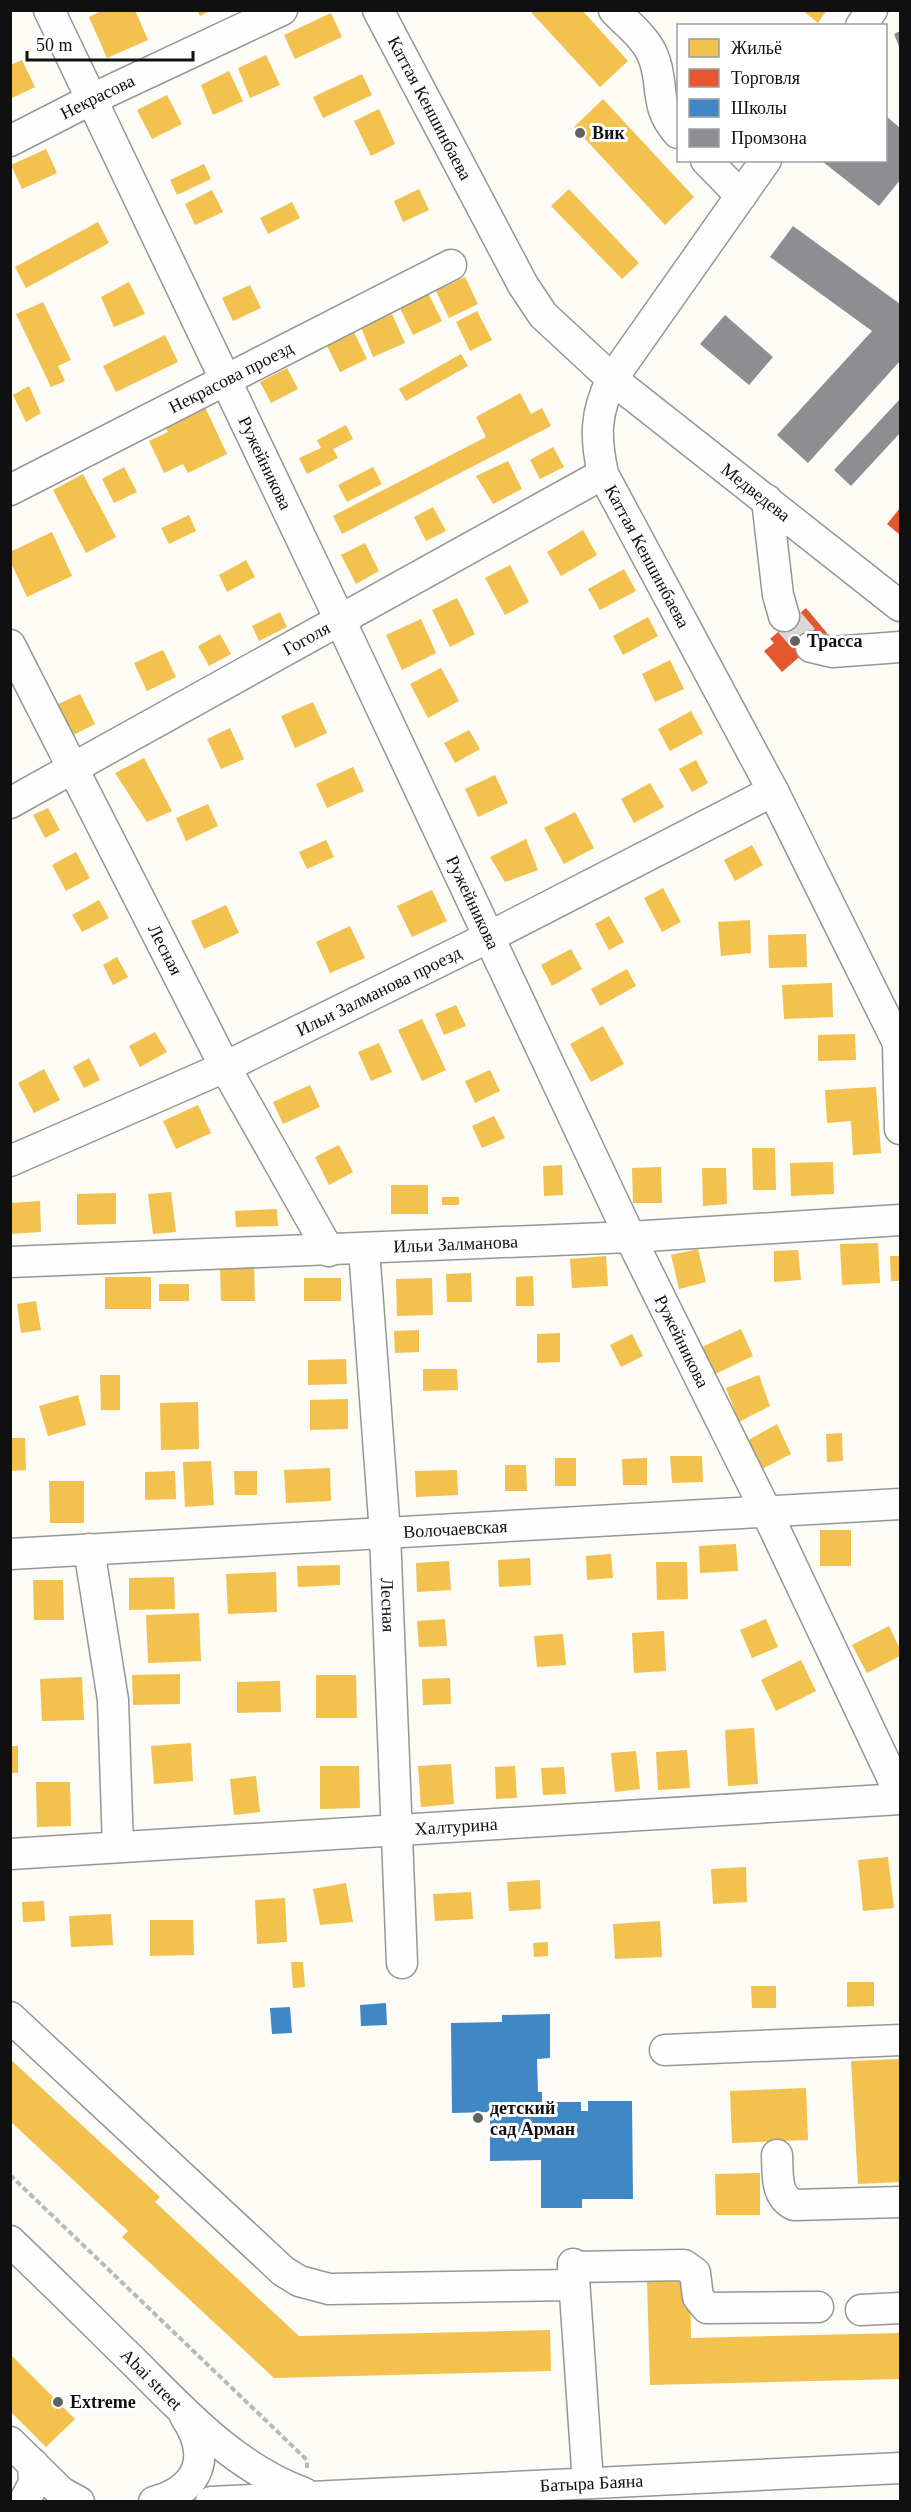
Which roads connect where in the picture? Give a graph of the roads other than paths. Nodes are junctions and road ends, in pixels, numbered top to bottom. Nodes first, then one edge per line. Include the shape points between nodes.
1 (50, 10) edge
2 (282, 10) edge
3 (378, 10) edge
4 (614, 10) edge
5 (872, 10) edge
6 (862, 24) edge
7 (92, 99) junction
8 (677, 132) edge
9 (10, 141) edge
10 (708, 162) edge
11 (765, 162) edge
12 (741, 196) junction
13 (451, 265) dead end
14 (226, 379) junction
15 (612, 379) junction
16 (603, 474) junction
17 (10, 490) edge
18 (767, 501) junction
19 (900, 606) edge
20 (784, 616) tunnel mouth
21 (340, 620) junction
22 (10, 645) edge
23 (811, 647) tunnel mouth
24 (900, 647) edge
25 (73, 769) junction
26 (773, 792) junction
27 (10, 803) edge
28 (489, 937) junction
29 (225, 1067) junction
30 (900, 1129) edge
31 (10, 1161) edge
32 (900, 1220) edge
33 (630, 1237) junction
34 (364, 1249) junction
35 (329, 1251) junction
36 (10, 1262) edge
37 (900, 1504) edge
38 (765, 1511) junction
39 (385, 1533) junction
40 (89, 1549) junction
41 (10, 1554) edge
42 (900, 1794) edge
43 (900, 1799) edge
44 (397, 1830) junction
45 (118, 1847) junction
46 (10, 1854) edge
47 (402, 1963) dead end
48 (10, 2017) edge
49 (900, 2040) edge
50 (665, 2050) dead end
51 (777, 2155) dead end
52 (900, 2202) edge
53 (10, 2241) edge
54 (573, 2268) junction
55 (818, 2307) dead end
56 (900, 2308) edge
57 (861, 2310) dead end
58 (176, 2404) junction
59 (10, 2442) edge
60 (33, 2464) junction
61 (900, 2468) edge
62 (588, 2483) junction
63 (421, 2496) edge
64 (328, 2497) edge
65 (24, 2502) edge
66 (79, 2502) edge
67 (153, 2502) edge
68 (211, 2502) edge

1 - 7 street, Ружейникова
2 - 7 street, Некрасова
3 - 15 street, Каттая Кеншинбаева via 530,297 552,324
4 - 8 street via 653,55 663,112
5 - 6 street
7 - 9 street, Некрасова
7 - 14 street, Ружейникова
10 - 12 street
11 - 12 street
12 - 15 street
13 - 14 street, Некрасова проезд
14 - 17 street, Некрасова проезд
14 - 21 street, Ружейникова
15 - 16 street, Каттая Кеншинбаева via 598,418 597,446
15 - 18 street, Медведева
16 - 21 street, Гоголя
16 - 26 street, Каттая Кеншинбаева
18 - 19 street, Медведева
18 - 20 street via 777,595
21 - 25 street, Гоголя
21 - 28 street, Ружейникова
22 - 25 street, Лесная
23 - 24 street via 832,652
25 - 27 street, Гоголя
25 - 29 street, Лесная
26 - 28 street, Ильи Залманова проезд
26 - 30 street, Каттая Кеншинбаева via 898,1043
28 - 29 street, Ильи Залманова проезд
28 - 33 street, Ружейникова
29 - 31 street, Ильи Залманова проезд
29 - 35 street, Лесная
32 - 33 street, Ильи Залманова
33 - 34 street, Ильи Залманова
33 - 38 street, Ружейникова
34 - 35 street, Ильи Залманова
34 - 39 street, Лесная
35 - 36 street, Ильи Залманова
37 - 38 street, Волочаевская
38 - 39 street, Волочаевская
38 - 42 street, Ружейникова
39 - 40 street, Волочаевская
39 - 44 street, Лесная
40 - 41 street, Волочаевская
40 - 45 street via 113,1700
43 - 44 street, Халтурина
44 - 45 street, Халтурина
44 - 47 street, Лесная
45 - 46 street, Халтурина
48 - 54 street via 283,2271 299,2281 329,2289
49 - 50 street
51 - 52 street via 782,2197 794,2205
53 - 58 street, Abai street
54 - 55 street via 684,2265 695,2273 698,2297 706,2308
54 - 62 street
56 - 57 street
58 - 64 street, Abai street via 253,2470 272,2481
58 - 67 street via 198,2442 197,2468 187,2486
59 - 60 street
60 - 65 street via 34,2483
60 - 66 street via 62,2492
61 - 62 street, Батыра Баяна
62 - 63 street, Батыра Баяна
63 - 64 street, Батыра Баяна
64 - 68 street, Батыра Баяна

